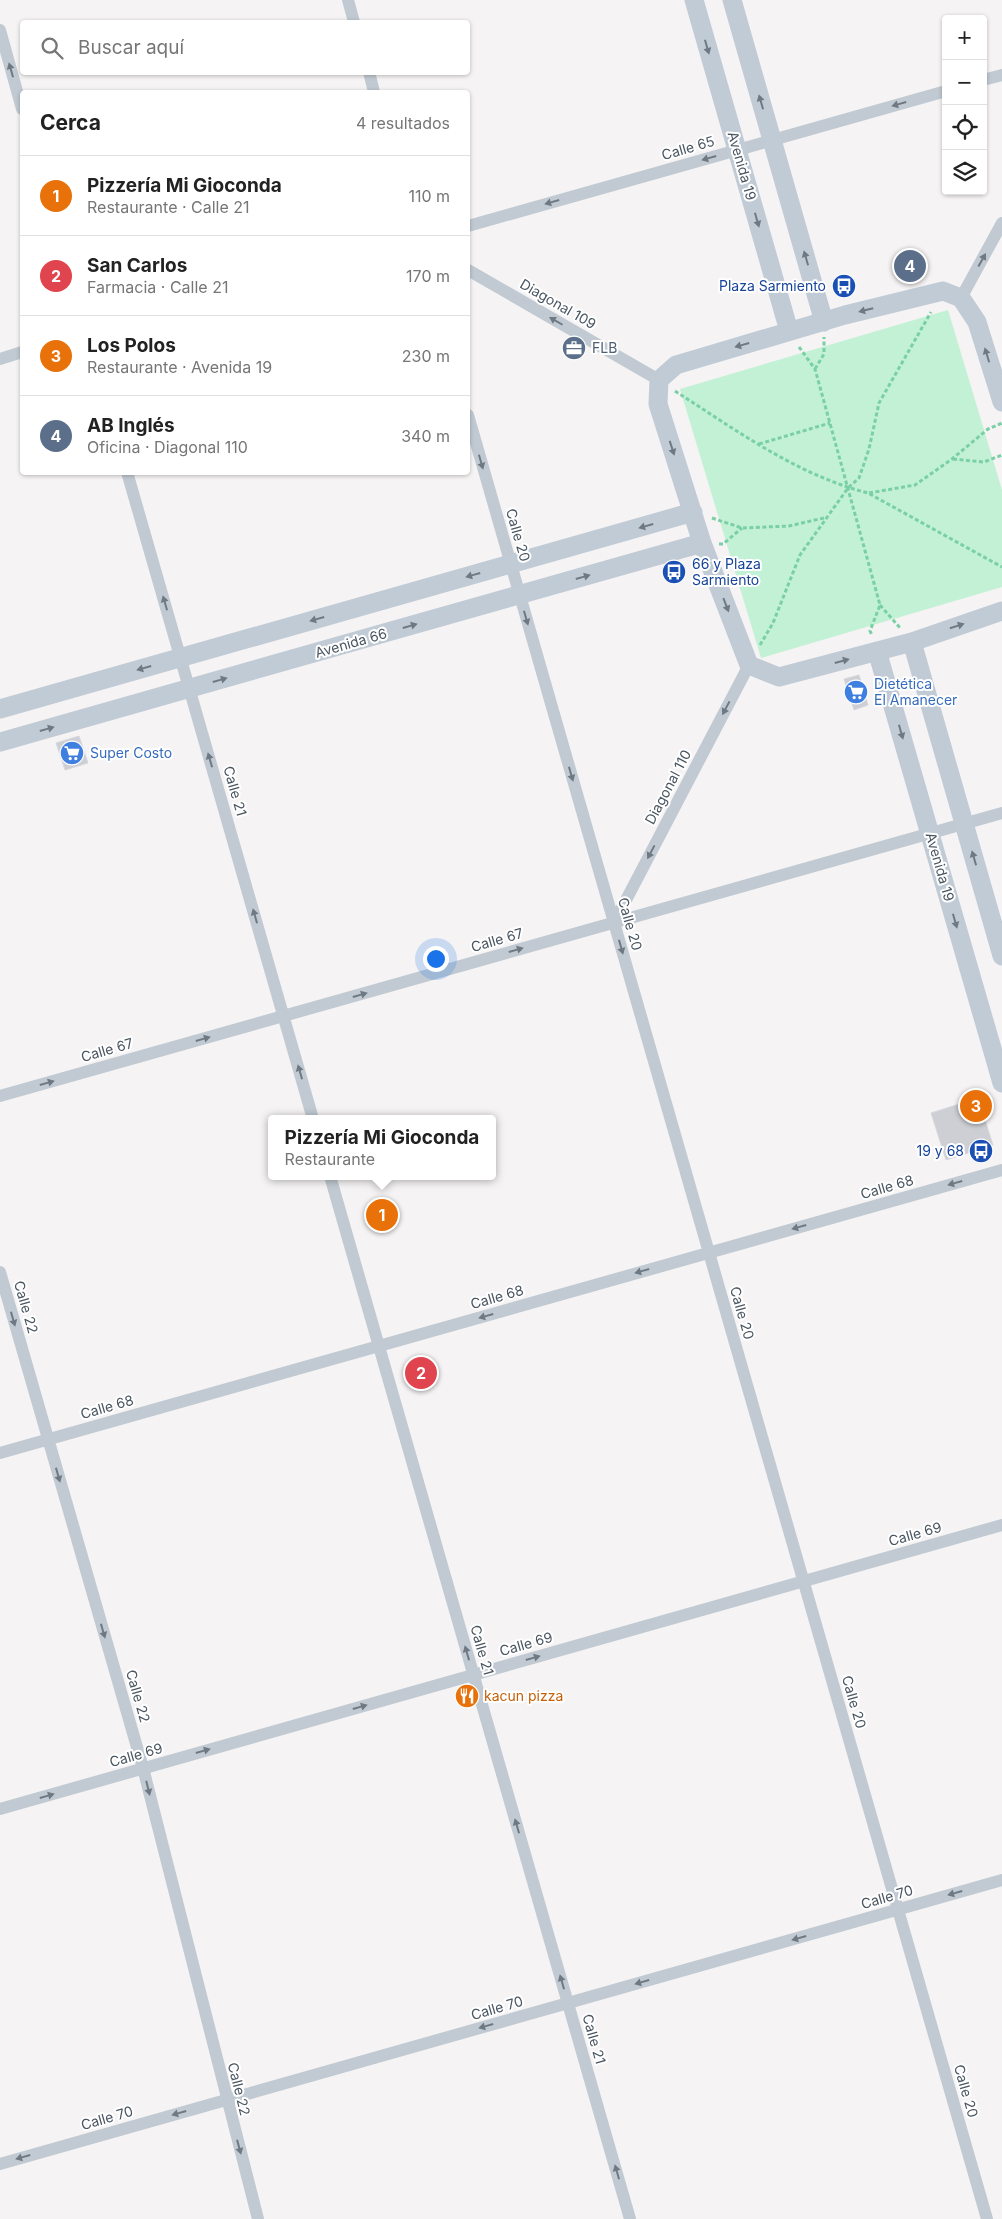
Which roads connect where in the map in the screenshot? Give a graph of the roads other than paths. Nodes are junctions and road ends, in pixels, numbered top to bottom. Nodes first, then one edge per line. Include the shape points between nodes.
1 (348, 0) edge
2 (694, 0) edge
3 (732, 0) edge
4 (353, 20) edge
5 (0, 30) edge
6 (370, 75) edge
7 (1002, 75) edge
8 (987, 79) edge
9 (374, 90) edge
10 (942, 92) edge
11 (20, 102) edge
12 (772, 140) junction
13 (737, 150) junction
14 (1002, 223) edge
15 (470, 225) edge
16 (470, 271) edge
17 (961, 298) junction
18 (824, 322) junction
19 (789, 332) junction
20 (20, 353) edge
21 (0, 359) edge
22 (658, 380) junction
23 (1002, 402) edge
24 (470, 422) edge
25 (128, 475) edge
26 (693, 512) junction
27 (702, 543) junction
28 (510, 564) junction
29 (519, 595) junction
30 (1002, 611) edge
31 (912, 642) junction
32 (878, 651) junction
33 (181, 657) junction
34 (748, 665) junction
35 (190, 689) junction
36 (0, 709) edge
37 (0, 742) edge
38 (1002, 813) edge
39 (964, 824) junction
40 (930, 833) junction
41 (614, 923) junction
42 (1002, 956) edge
43 (284, 1016) junction
44 (1002, 1083) edge
45 (0, 1096) edge
46 (312, 1115) edge
47 (1002, 1170) edge
48 (331, 1180) edge
49 (709, 1253) junction
50 (0, 1272) edge
51 (379, 1346) junction
52 (48, 1440) junction
53 (0, 1453) edge
54 (1002, 1525) edge
55 (804, 1581) junction
56 (474, 1675) junction
57 (143, 1768) junction
58 (0, 1809) edge
59 (1002, 1880) edge
60 (898, 1910) junction
61 (568, 2003) junction
62 (226, 2100) junction
63 (0, 2164) edge
64 (258, 2219) edge
65 (630, 2219) edge
66 (988, 2219) edge

1 - 4 street
2 -> 13 main road, Avenida 19
12 -> 3 main road
11 -> 5 street
6 - 9 street
7 - 8 street
10 -> 12 street, Calle 65
12 - 13 street, Calle 65
18 -> 12 main road
13 -> 15 street, Calle 65
13 -> 19 main road, Avenida 19
17 -> 14 street
22 -> 16 street, Diagonal 109
17 -> 18 main road via 943,291
23 -> 17 main road via 977,322
18 - 19 main road
19 -> 22 main road via 676,365
20 - 21 street
22 -> 26 main road via 658,404
24 -> 28 street, Calle 20
33 -> 25 street, Calle 21
26 - 27 main road
26 -> 28 main road
29 -> 27 main road, Avenida 66
27 -> 34 main road
28 - 29 street, Calle 20
28 -> 33 main road
35 -> 29 main road, Avenida 66
29 -> 41 street, Calle 20
31 -> 30 main road
31 - 32 main road
31 - 39 main road
34 -> 32 main road via 779,677
32 -> 40 main road, Avenida 19
33 - 35 street, Calle 21
33 -> 36 main road
34 -> 41 street, Diagonal 110
37 -> 35 main road, Avenida 66
43 -> 35 street, Calle 21
38 - 39 street, Calle 67
39 - 40 street, Calle 67
42 -> 39 main road
40 - 41 street, Calle 67
40 -> 44 main road, Avenida 19
43 -> 41 street, Calle 67
41 -> 49 street, Calle 20
45 -> 43 street, Calle 67
46 -> 43 street, Calle 21
47 -> 49 street, Calle 68
48 - 51 street, Calle 21
49 -> 51 street, Calle 68
49 - 55 street, Calle 20
50 -> 52 street, Calle 22
51 - 52 street, Calle 68
56 -> 51 street, Calle 21
52 - 53 street, Calle 68
52 -> 57 street, Calle 22
54 - 55 street, Calle 69
56 -> 55 street, Calle 69
55 - 60 street, Calle 20
57 -> 56 street, Calle 69
61 -> 56 street, Calle 21
58 -> 57 street, Calle 69
57 -> 62 street, Calle 22
59 -> 60 street, Calle 70
60 -> 61 street, Calle 70
60 - 66 street, Calle 20
61 -> 62 street, Calle 70
65 -> 61 street, Calle 21
62 -> 63 street, Calle 70
62 -> 64 street, Calle 22

